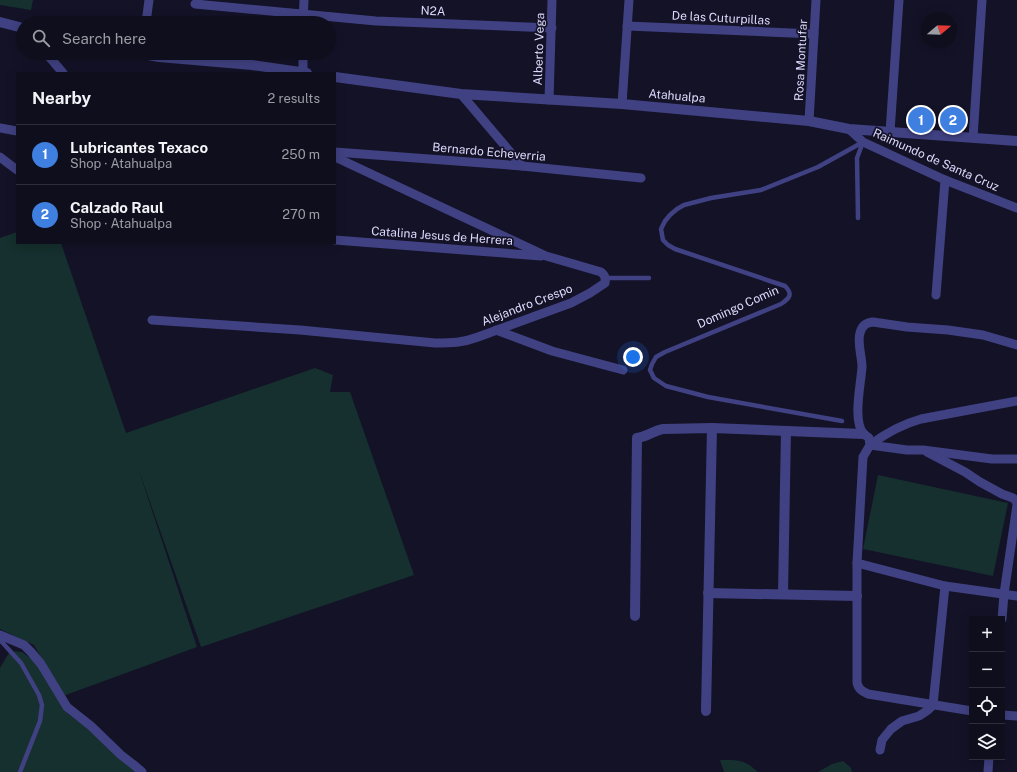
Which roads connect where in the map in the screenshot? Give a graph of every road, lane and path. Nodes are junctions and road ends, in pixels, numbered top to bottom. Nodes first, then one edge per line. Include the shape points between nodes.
1 (149, 0) edge
2 (304, 0) edge
3 (552, 0) edge
4 (629, 0) edge
5 (816, 0) edge
6 (900, 0) edge
7 (982, 0) edge
8 (195, 4) dead end
9 (147, 16) edge
10 (281, 16) edge
11 (303, 16) edge
12 (336, 20) edge
13 (0, 22) edge
14 (16, 26) edge
15 (627, 26) junction
16 (552, 28) junction
17 (814, 34) junction
18 (52, 60) edge
19 (183, 60) edge
20 (303, 60) edge
21 (255, 69) edge
22 (62, 72) edge
23 (304, 72) edge
24 (336, 76) edge
25 (461, 94) junction
26 (550, 100) junction
27 (622, 104) junction
28 (809, 121) junction
29 (0, 128) edge
30 (849, 129) junction
31 (16, 131) edge
32 (890, 132) junction
33 (973, 138) junction
34 (1017, 141) edge
35 (864, 142) junction
36 (336, 152) edge
37 (0, 157) edge
38 (336, 157) edge
39 (522, 166) junction
40 (16, 169) edge
41 (641, 178) dead end
42 (945, 180) junction
43 (1017, 208) edge
44 (858, 218) dead end
45 (336, 240) edge
46 (546, 256) junction
47 (606, 278) junction
48 (649, 278) dead end
49 (936, 295) dead end
50 (152, 320) dead end
51 (496, 330) junction
52 (1017, 345) edge
53 (623, 370) dead end
54 (1017, 401) edge
55 (842, 420) dead end
56 (712, 428) junction
57 (786, 431) junction
58 (863, 434) junction
59 (870, 445) junction
60 (923, 450) junction
61 (1017, 459) edge
62 (1017, 502) edge
63 (1017, 505) edge
64 (857, 563) junction
65 (946, 586) junction
66 (708, 593) junction
67 (783, 594) junction
68 (1004, 594) junction
69 (857, 596) junction
70 (1017, 596) edge
71 (635, 616) dead end
72 (1002, 616) edge
73 (1, 637) edge
74 (933, 705) junction
75 (706, 711) dead end
76 (969, 711) edge
77 (1005, 715) edge
78 (1017, 716) edge
79 (880, 750) dead end
80 (989, 760) edge
81 (20, 772) edge
82 (142, 772) edge
83 (988, 772) edge

1 - 9 street
2 - 11 street
3 - 16 street, Alberto Vega
4 - 15 street
5 - 17 street, Rosa Montufar
6 - 32 street
7 - 33 street
8 - 10 street, N2A
12 - 16 street, N2A
13 - 14 street
15 - 17 street, De las Cuturpillas
15 - 27 street
16 - 26 street, Alberto Vega
17 - 28 street, Rosa Montufar
18 - 22 street
19 - 21 street
20 - 23 street
21 - 23 street
24 - 25 street, Atahualpa
25 - 26 street, Atahualpa
25 - 39 street
26 - 27 street, Atahualpa
27 - 28 street, Atahualpa
28 - 30 street, Atahualpa
29 - 31 street
30 - 32 street, Atahualpa
30 - 35 street, Raimundo de Santa Cruz
32 - 33 street, Atahualpa
33 - 34 street, Atahualpa
35 - 42 street, Raimundo de Santa Cruz
35 - 44 lane via 857,158
35 - 55 lane, Domingo Comin via 818,167 762,190 684,205 673,211 661,229 663,240 668,246 785,286 790,294 788,300 781,304 656,357 650,370 654,378 666,386 708,397
36 - 39 street, Bernardo Echeverria
37 - 40 street
38 - 46 street, Alejandro Crespo
39 - 41 street, Bernardo Echeverria
42 - 43 street, Raimundo de Santa Cruz
42 - 49 street
45 - 46 street, Catalina Jesus de Herrera
46 - 47 street, Alejandro Crespo via 601,272
47 - 48 lane
47 - 51 street, Alejandro Crespo via 602,285 571,303
50 - 51 street, Alejandro Crespo via 300,330 435,343 464,342
51 - 53 street via 552,351
52 - 58 street via 983,335 868,322 859,335 862,367 857,415
54 - 59 street via 916,420 882,436
56 - 57 street
56 - 66 street
56 - 71 street via 663,429 637,438
57 - 58 street
57 - 67 street
58 - 59 street via 869,438
59 - 60 street
59 - 64 street via 863,457
60 - 61 street via 992,459
60 - 62 street
63 - 68 street
64 - 65 street
64 - 69 street
65 - 68 street
65 - 74 street
66 - 67 street
66 - 75 street
67 - 69 street
68 - 70 street
68 - 72 street
69 - 74 street via 857,682 861,691
73 - 81 lane via 21,663 42,705 40,721
73 - 82 street via 24,645 41,664 67,707 92,726
74 - 76 street
74 - 79 street via 919,716 891,729 882,740
77 - 78 street
80 - 83 street

